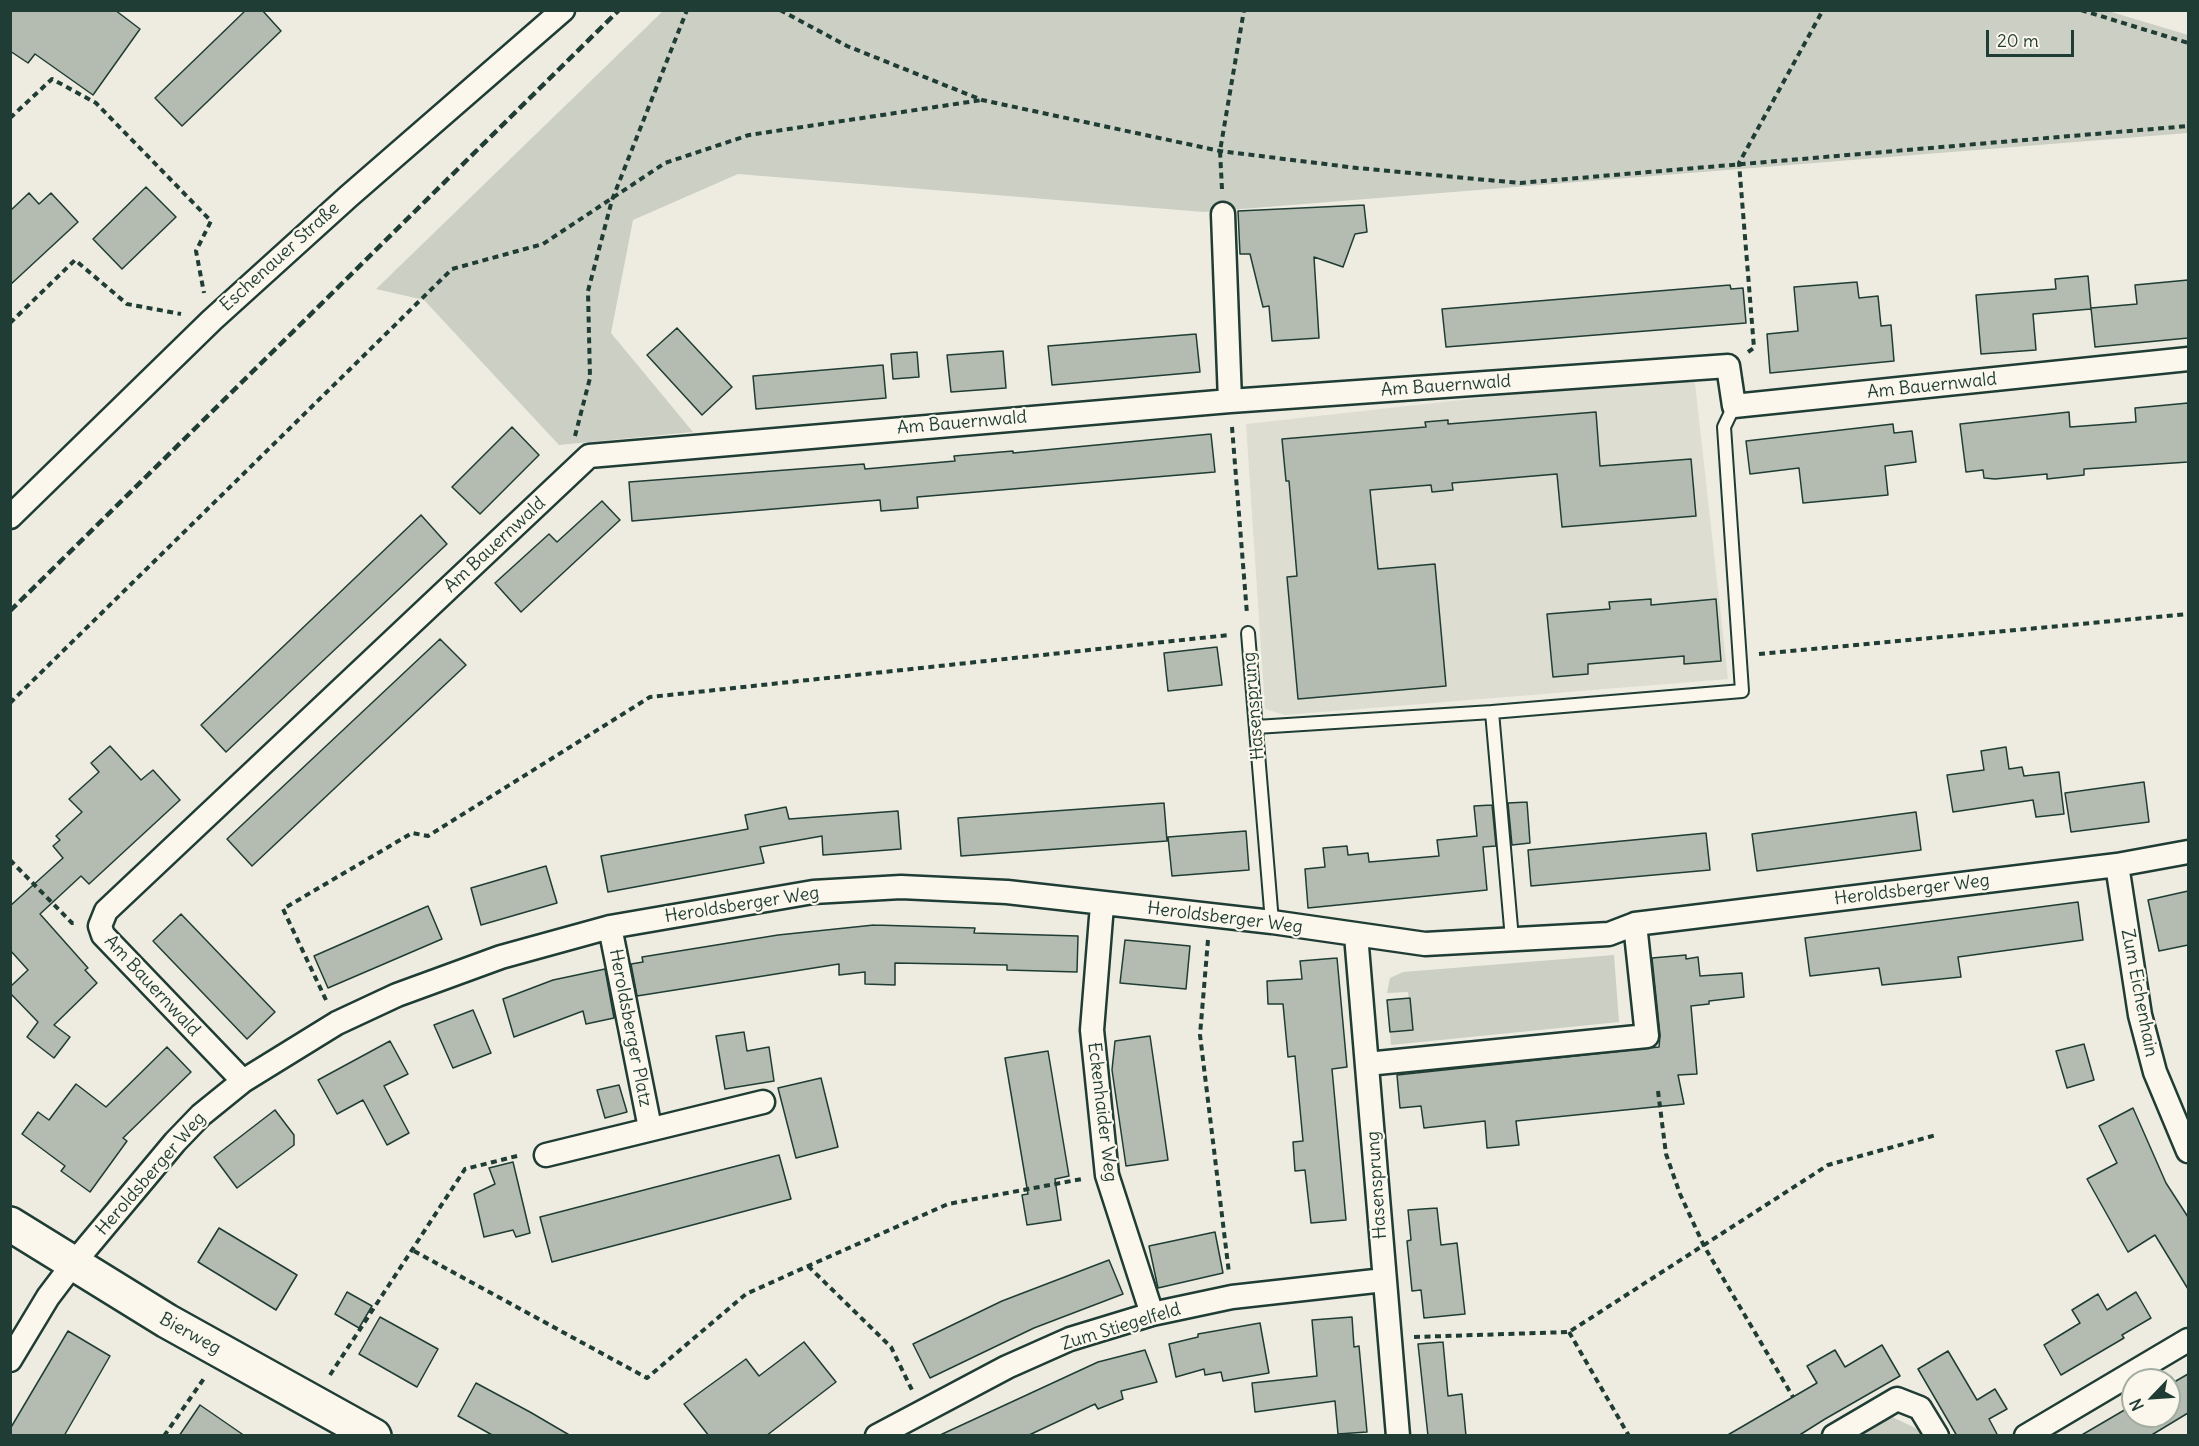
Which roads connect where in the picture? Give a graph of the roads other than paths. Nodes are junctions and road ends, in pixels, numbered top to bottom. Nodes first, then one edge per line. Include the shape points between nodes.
1 (563, 10) edge
2 (1223, 214) road end
3 (2188, 359) edge
4 (1230, 401) junction
5 (1734, 406) junction
6 (10, 518) edge
7 (1248, 633) road end
8 (1492, 712) junction
9 (1256, 727) junction
10 (2188, 852) edge
11 (2117, 865) junction
12 (1102, 905) junction
13 (1272, 922) junction
14 (1635, 924) junction
15 (610, 927) junction
16 (1356, 935) junction
17 (1512, 939) junction
18 (1367, 1064) junction
19 (243, 1081) junction
20 (763, 1102) dead end
21 (650, 1128) junction
22 (2188, 1151) edge
23 (546, 1155) road end
24 (10, 1224) edge
25 (73, 1264) junction
26 (1384, 1280) junction
27 (1152, 1314) junction
28 (2188, 1340) edge
29 (10, 1360) edge
30 (374, 1436) edge
31 (877, 1436) edge
32 (1398, 1436) edge
33 (1834, 1436) edge
34 (1937, 1436) edge
35 (2026, 1436) edge

1 - 6 street, Eschenauer Straße via 212,320
2 - 4 street
3 - 5 street, Am Bauernwald
4 - 5 street, Am Bauernwald via 1728,366
4 - 19 street, Am Bauernwald via 589,456 106,911 100,926 103,935
5 - 8 lane via 1724,427 1742,691
7 - 9 lane, Hasensprung
8 - 9 lane
8 - 17 lane
9 - 13 lane, Hasensprung
10 - 11 street, Heroldsberger Weg
11 - 14 street, Heroldsberger Weg
11 - 22 street, Zum Eichenhain via 2139,1015 2155,1072
12 - 13 street, Heroldsberger Weg
12 - 15 street, Heroldsberger Weg via 1007,892 901,887 813,892
12 - 27 street, Eckenhaider Weg via 1092,1030 1107,1175
13 - 16 street, Heroldsberger Weg
14 - 17 street, Heroldsberger Weg via 1609,934
14 - 18 street via 1647,1036
15 - 19 street, Heroldsberger Weg via 501,957 396,995 337,1023
15 - 21 street, Heroldsberger Platz
16 - 17 street, Heroldsberger Weg via 1425,944
16 - 18 street, Hasensprung
18 - 26 street, Hasensprung
19 - 25 street, Heroldsberger Weg via 175,1142
20 - 21 street, Heroldsberger Platz
21 - 23 street, Heroldsberger Platz
24 - 25 main road, Bierweg
25 - 29 street, Heroldsberger Weg
25 - 30 main road, Bierweg
26 - 27 street, Zum Stiegelfeld via 1232,1297
26 - 32 street, Hasensprung
27 - 31 street, Zum Stiegelfeld via 1070,1339
28 - 35 street
33 - 34 street via 1897,1399 1920,1408

